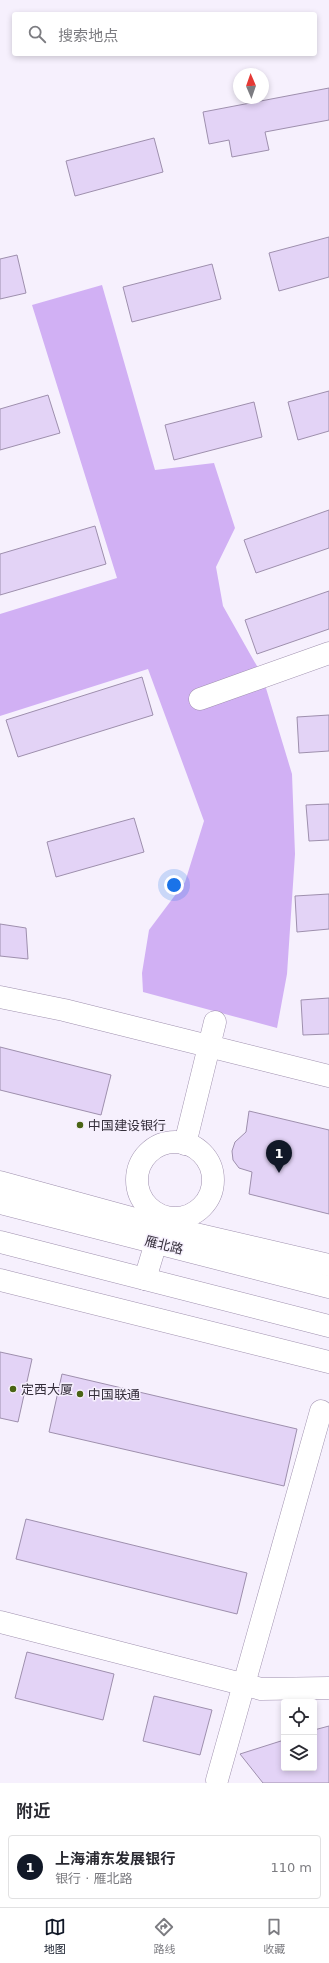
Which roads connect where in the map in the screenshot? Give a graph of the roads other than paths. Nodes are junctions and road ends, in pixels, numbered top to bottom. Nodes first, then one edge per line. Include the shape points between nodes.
1 (329, 653) edge
2 (200, 699) dead end
3 (0, 997) edge
4 (215, 1022) dead end
5 (208, 1047) junction
6 (329, 1076) edge
7 (185, 1144) junction
8 (0, 1182) edge
9 (0, 1203) edge
10 (161, 1229) junction
11 (0, 1242) edge
12 (329, 1265) edge
13 (144, 1279) junction
14 (0, 1280) edge
15 (329, 1287) edge
16 (329, 1326) edge
17 (329, 1362) edge
18 (321, 1411) dead end
19 (0, 1622) edge
20 (244, 1684) junction
21 (329, 1688) edge
22 (217, 1780) dead end

1 - 2 street
3 - 5 street via 64,1010
4 - 5 street
5 - 6 street
5 - 7 street
7 - 10 street via 170,1142 156,1147 145,1157 138,1170 137,1185 142,1199 152,1211
7 - 10 street via 198,1150 208,1162 213,1176 212,1190 205,1204 194,1214 180,1218
8 - 10 street
9 - 10 street, 雁北路
10 - 12 street
10 - 13 street
10 - 15 street, 雁北路
11 - 13 street
13 - 16 street
14 - 17 street
18 - 20 street
19 - 20 street
20 - 21 street via 261,1689
20 - 22 street

